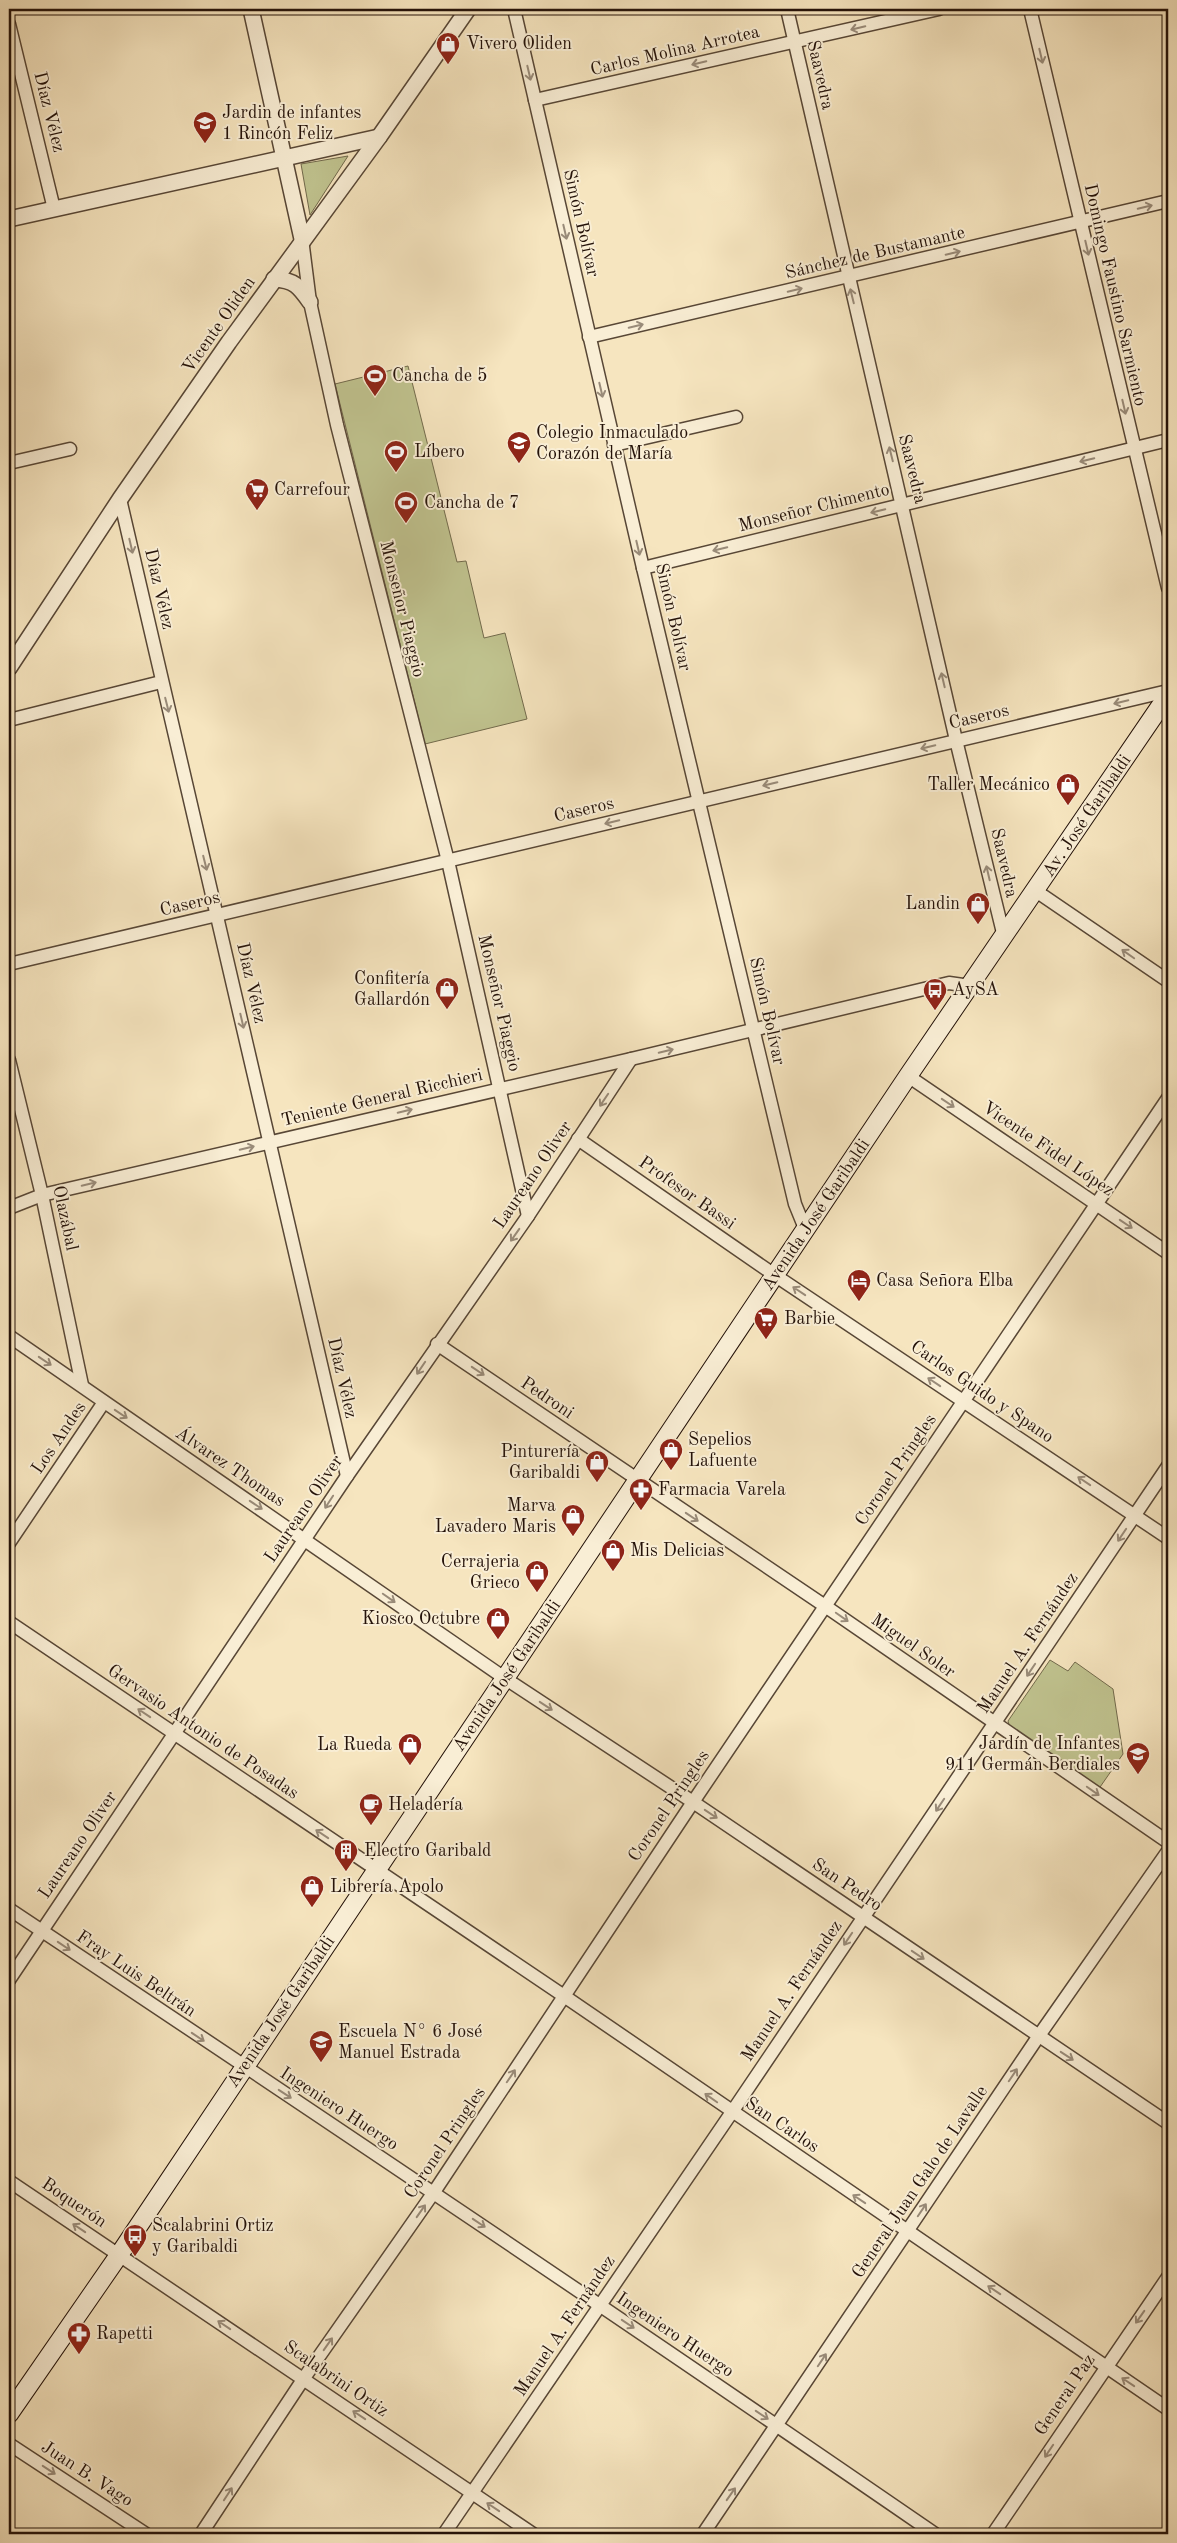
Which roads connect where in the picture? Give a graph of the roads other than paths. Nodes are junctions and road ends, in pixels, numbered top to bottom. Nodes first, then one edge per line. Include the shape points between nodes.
1 (251, 9) edge
2 (468, 9) edge
3 (514, 9) edge
4 (787, 9) edge
5 (939, 9) edge
6 (1030, 9) edge
7 (9, 24) edge
8 (794, 42) junction
9 (535, 100) junction
10 (379, 137) junction
11 (285, 158) junction
12 (1168, 201) edge
13 (54, 208) junction
14 (9, 219) edge
15 (1080, 223) junction
16 (302, 239) junction
17 (848, 278) junction
18 (274, 279) junction
19 (310, 302) junction
20 (589, 337) junction
21 (736, 417) dead end
22 (1168, 440) edge
23 (614, 445) junction
24 (1134, 448) junction
25 (70, 449) dead end
26 (9, 463) edge
27 (120, 499) junction
28 (903, 505) junction
29 (643, 568) junction
30 (1168, 588) edge
31 (9, 668) edge
32 (162, 682) junction
33 (1168, 691) edge
34 (1168, 695) edge
35 (9, 720) edge
36 (956, 740) junction
37 (699, 801) junction
38 (448, 861) junction
39 (1036, 891) junction
40 (218, 915) junction
41 (1004, 937) junction
42 (9, 964) edge
43 (1168, 982) edge
44 (970, 986) junction
45 (754, 1030) junction
46 (631, 1059) junction
47 (9, 1060) edge
48 (908, 1076) junction
49 (499, 1088) junction
50 (1168, 1098) edge
51 (578, 1139) junction
52 (270, 1143) junction
53 (42, 1195) junction
54 (1097, 1204) junction
55 (9, 1208) edge
56 (528, 1216) junction
57 (806, 1231) junction
58 (1168, 1252) edge
59 (776, 1276) junction
60 (9, 1336) edge
61 (437, 1344) junction
62 (82, 1385) junction
63 (964, 1401) junction
64 (104, 1402) junction
65 (1168, 1466) edge
66 (347, 1476) junction
67 (637, 1480) junction
68 (1135, 1515) junction
69 (1168, 1538) edge
70 (305, 1539) junction
71 (9, 1543) edge
72 (825, 1606) junction
73 (9, 1622) edge
74 (506, 1679) junction
75 (995, 1724) junction
76 (174, 1733) junction
77 (693, 1802) junction
78 (1168, 1842) edge
79 (1168, 1851) edge
80 (377, 1871) junction
81 (9, 1909) edge
82 (863, 1917) junction
83 (42, 1931) junction
84 (9, 1980) edge
85 (564, 1996) junction
86 (1038, 2037) junction
87 (244, 2068) junction
88 (732, 2112) junction
89 (1168, 2123) edge
90 (9, 2181) edge
91 (434, 2192) junction
92 (908, 2232) junction
93 (119, 2255) junction
94 (1168, 2277) edge
95 (601, 2305) junction
96 (1106, 2366) junction
97 (304, 2378) junction
98 (1168, 2409) edge
99 (9, 2414) edge
100 (778, 2426) junction
101 (9, 2444) edge
102 (473, 2493) junction
103 (146, 2534) edge
104 (201, 2534) edge
105 (444, 2534) edge
106 (533, 2534) edge
107 (703, 2534) edge
108 (935, 2534) edge
109 (992, 2534) edge

1 - 11 street, Monseñor Piaggio
2 - 10 street, Vicente Oliden
3 -> 9 street, Simón Bolívar
4 - 8 street, Saavedra
5 -> 8 street, Carlos Molina Arrotea
6 -> 15 street, Domingo Faustino Sarmiento
7 - 13 street, Díaz Vélez
8 -> 9 street, Carlos Molina Arrotea
8 - 17 street, Saavedra
9 -> 20 street, Simón Bolívar
10 - 11 street
10 - 16 street, Vicente Oliden
11 - 13 street
11 - 16 street, Monseñor Piaggio
15 -> 12 street, Sánchez de Bustamante
13 - 14 street
17 -> 15 street, Sánchez de Bustamante
15 -> 24 street, Domingo Faustino Sarmiento
16 - 18 street, Vicente Oliden
16 - 19 street, Monseñor Piaggio
20 -> 17 street, Sánchez de Bustamante
28 -> 17 street, Saavedra
18 - 19 street via 297,284
18 - 27 street, Vicente Oliden
19 - 38 street, Monseñor Piaggio via 372,570
20 -> 23 street, Simón Bolívar
21 - 23 street
22 - 24 street, Monseñor Chimento
23 -> 29 street, Simón Bolívar
24 -> 28 street, Monseñor Chimento
24 - 30 street, Domingo Faustino Sarmiento
25 - 26 street
27 - 31 street, Vicente Oliden
27 -> 32 street, Díaz Vélez
28 -> 29 street, Monseñor Chimento
36 -> 28 street, Saavedra
29 - 37 street, Simón Bolívar
32 - 35 street
32 -> 40 street, Díaz Vélez
33 -> 36 street, Caseros
34 - 39 main road, Av. José Garibaldi
36 -> 37 street, Caseros
41 -> 36 street, Saavedra
37 -> 38 street, Caseros
37 - 45 street, Simón Bolívar
38 - 40 street, Caseros
38 - 49 street, Monseñor Piaggio
39 - 41 main road, Av. José Garibaldi
43 -> 39 street
40 - 42 street, Caseros
40 -> 52 street, Díaz Vélez
41 - 44 main road, Avenida José Garibaldi
44 - 45 street, Teniente General Ricchieri via 949,983
44 - 48 main road, Avenida José Garibaldi
46 -> 45 street, Teniente General Ricchieri
45 - 57 street, Simón Bolívar via 794,1204
46 - 49 street, Teniente General Ricchieri
46 -> 51 street, Laureano Oliver
47 - 53 street, Olazábal
48 -> 54 street, Vicente Fidel López
48 - 57 main road, Avenida José Garibaldi
52 -> 49 street, Teniente General Ricchieri
49 - 56 street, Monseñor Piaggio
50 - 54 street, Coronel Pringles
51 - 56 street, Laureano Oliver
51 - 59 street, Profesor Bassi
53 -> 52 street, Teniente General Ricchieri
52 - 66 street, Díaz Vélez
53 - 55 street, Teniente General Ricchieri
53 - 62 street, Olazábal
54 -> 58 street, Vicente Fidel López
54 - 63 street, Coronel Pringles
56 -> 61 street, Laureano Oliver
57 - 59 main road, Avenida José Garibaldi
63 -> 59 street, Carlos Guido y Spano
59 - 67 main road, Avenida José Garibaldi
60 -> 62 street, Álvarez Thomas
61 -> 66 street, Laureano Oliver
61 -> 67 street, Pedroni
62 - 64 street, Álvarez Thomas
68 -> 63 street, Carlos Guido y Spano
63 - 72 street, Coronel Pringles
64 -> 70 street, Álvarez Thomas
64 - 71 street, Los Andes
65 - 68 street, Manuel A. Fernández
66 -> 70 street, Laureano Oliver
67 -> 72 street, Miguel Soler
67 - 74 main road, Avenida José Garibaldi
68 - 69 street, Carlos Guido y Spano
68 -> 75 street, Manuel A. Fernández
70 -> 74 street, Álvarez Thomas
70 - 76 street, Laureano Oliver
72 -> 75 street, Miguel Soler
72 - 77 street, Coronel Pringles
76 -> 73 street, Gervasio Antonio de Posadas
74 -> 77 street, San Pedro
74 - 80 main road, Avenida José Garibaldi
75 -> 78 street, Miguel Soler
75 -> 82 street, Manuel A. Fernández
80 -> 76 street, Gervasio Antonio de Posadas
76 - 83 street, Laureano Oliver
77 -> 82 street, San Pedro
77 - 85 street, Coronel Pringles
79 - 86 street, General Juan Galo de Lavalle
80 - 85 street, San Carlos
80 - 87 main road, Avenida José Garibaldi
81 - 83 street, Fray Luis Beltrán
82 -> 86 street, San Pedro
82 -> 88 street, Manuel A. Fernández
83 - 84 street, Laureano Oliver
83 -> 87 street, Fray Luis Beltrán
88 -> 85 street, San Carlos
91 -> 85 street, Coronel Pringles
86 -> 89 street, San Pedro
92 -> 86 street, General Juan Galo de Lavalle
87 -> 91 street, Ingeniero Huergo
87 - 93 main road, Avenida José Garibaldi
92 -> 88 street, San Carlos
88 - 95 street, Manuel A. Fernández
93 -> 90 street, Boquerón
91 -> 95 street, Ingeniero Huergo
97 -> 91 street, Coronel Pringles
96 -> 92 street, San Carlos
100 -> 92 street, General Juan Galo de Lavalle
97 -> 93 street, Scalabrini Ortiz
93 - 99 main road, Avenida José Garibaldi
94 -> 96 street, General Paz
95 -> 100 street, Ingeniero Huergo
95 - 102 street, Manuel A. Fernández
98 -> 96 street, San Carlos
96 -> 109 street, General Paz
102 -> 97 street, Scalabrini Ortiz
104 -> 97 street, Coronel Pringles
107 -> 100 street, General Juan Galo de Lavalle
100 - 108 street, Ingeniero Huergo
101 -> 103 street, Juan B. Vago
102 - 105 street, Manuel A. Fernández
106 -> 102 street, Scalabrini Ortiz

